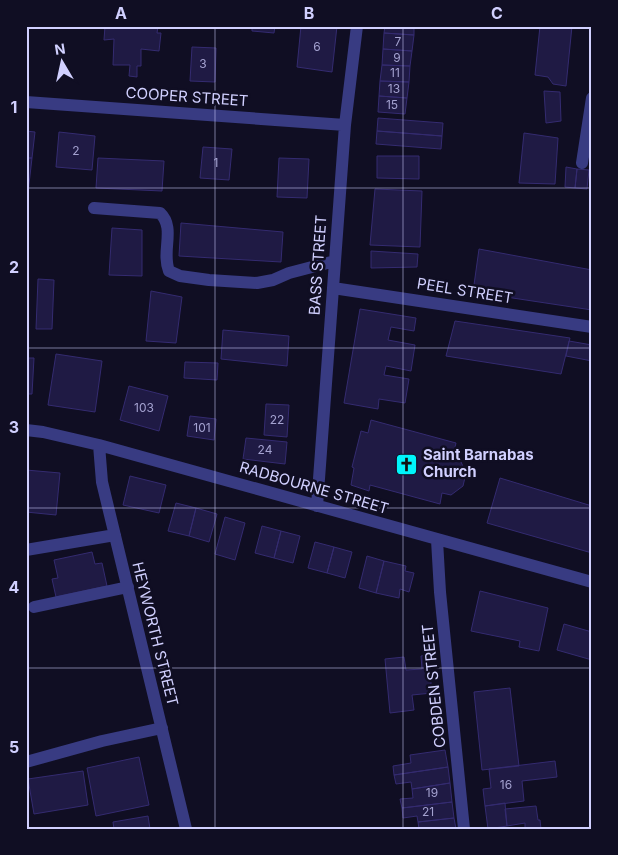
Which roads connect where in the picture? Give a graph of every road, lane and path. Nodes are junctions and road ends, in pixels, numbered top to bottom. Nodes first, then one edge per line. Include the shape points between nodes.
1 (357, 26) edge
2 (592, 98) edge
3 (26, 102) edge
4 (346, 125) junction
5 (582, 163) dead end
6 (94, 208) dead end
7 (335, 261) junction
8 (333, 288) junction
9 (592, 327) edge
10 (26, 430) edge
11 (99, 445) junction
12 (317, 506) junction
13 (115, 535) junction
14 (438, 540) junction
15 (26, 550) edge
16 (592, 582) edge
17 (128, 587) junction
18 (34, 607) dead end
19 (162, 728) junction
20 (26, 762) edge
21 (186, 829) edge
22 (464, 829) edge

1 - 4 street, BASS STREET
2 - 5 street
3 - 4 street, COOPER STREET
4 - 7 street, BASS STREET
6 - 7 street via 160,213 168,229 166,265 169,271 180,276 257,283
7 - 8 street, BASS STREET
8 - 9 street, PEEL STREET
8 - 12 street, BASS STREET
10 - 11 street, RADBOURNE STREET
11 - 12 street, RADBOURNE STREET
11 - 13 street, HEYWORTH STREET via 102,482
12 - 14 street, RADBOURNE STREET
13 - 15 street
13 - 17 street, HEYWORTH STREET
14 - 16 street, RADBOURNE STREET
14 - 22 street, COBDEN STREET via 440,592
17 - 18 street
17 - 19 street, HEYWORTH STREET
19 - 20 street
19 - 21 street, HEYWORTH STREET

